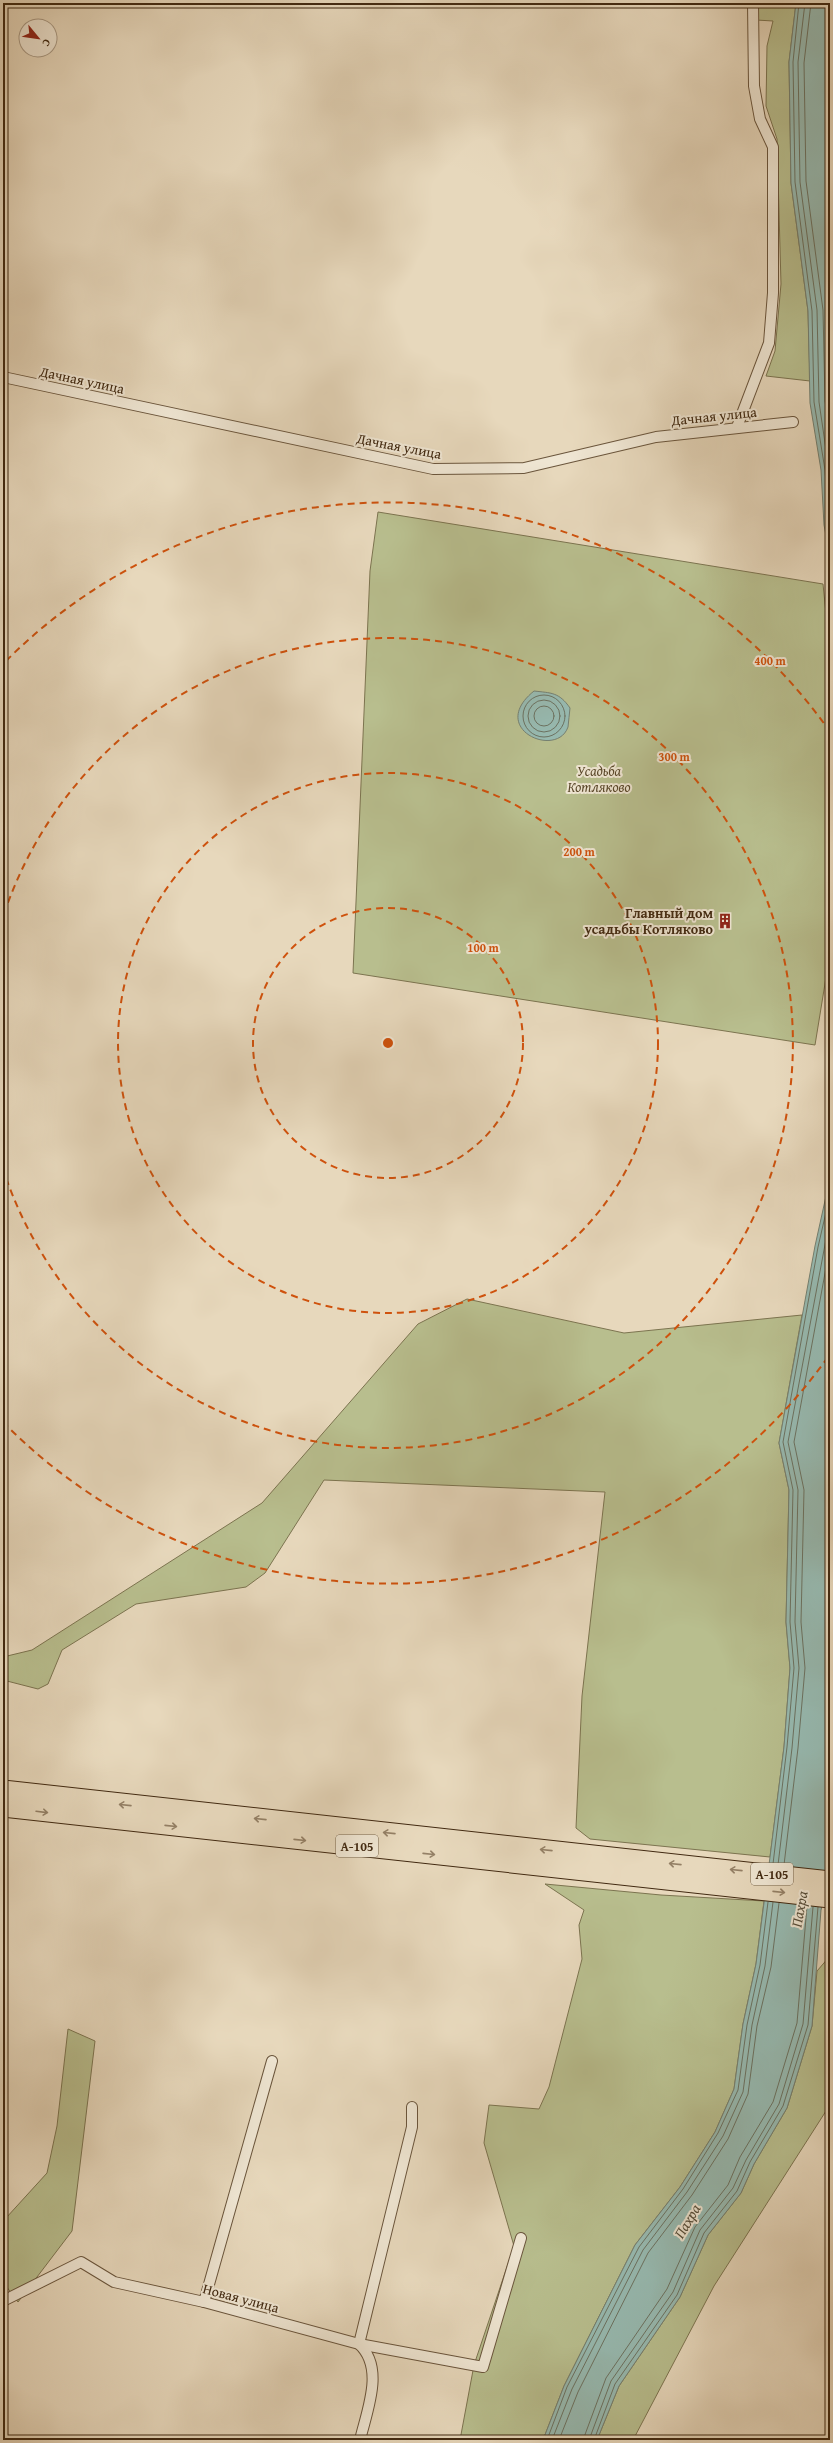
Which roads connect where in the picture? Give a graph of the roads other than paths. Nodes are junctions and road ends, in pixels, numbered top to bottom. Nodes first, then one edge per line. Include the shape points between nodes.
1 (753, 3) edge
2 (3, 377) edge
3 (792, 422) dead end
4 (737, 427) junction
5 (3, 1790) edge
6 (3, 1807) edge
7 (713, 1876) junction
8 (830, 1881) edge
9 (830, 1898) edge
10 (272, 2061) dead end
11 (412, 2107) dead end
12 (521, 2238) dead end
13 (3, 2301) edge
14 (204, 2302) junction
15 (359, 2344) junction
16 (360, 2440) edge

1 - 4 street via 754,86 760,119 773,147 773,293 768,343
2 - 4 street, Дачная улица via 433,468 524,468 656,437
3 - 4 street, Дачная улица
7 -> 5 highway, А-105
6 -> 7 highway, А-105
8 -> 7 highway, А-105
7 -> 9 highway, А-105
10 - 14 street
11 - 15 street via 412,2127
12 - 15 street, Новая улица via 483,2367
13 - 14 street, Новая улица via 81,2262 114,2282
14 - 15 street, Новая улица
15 - 16 street via 368,2352 374,2378

